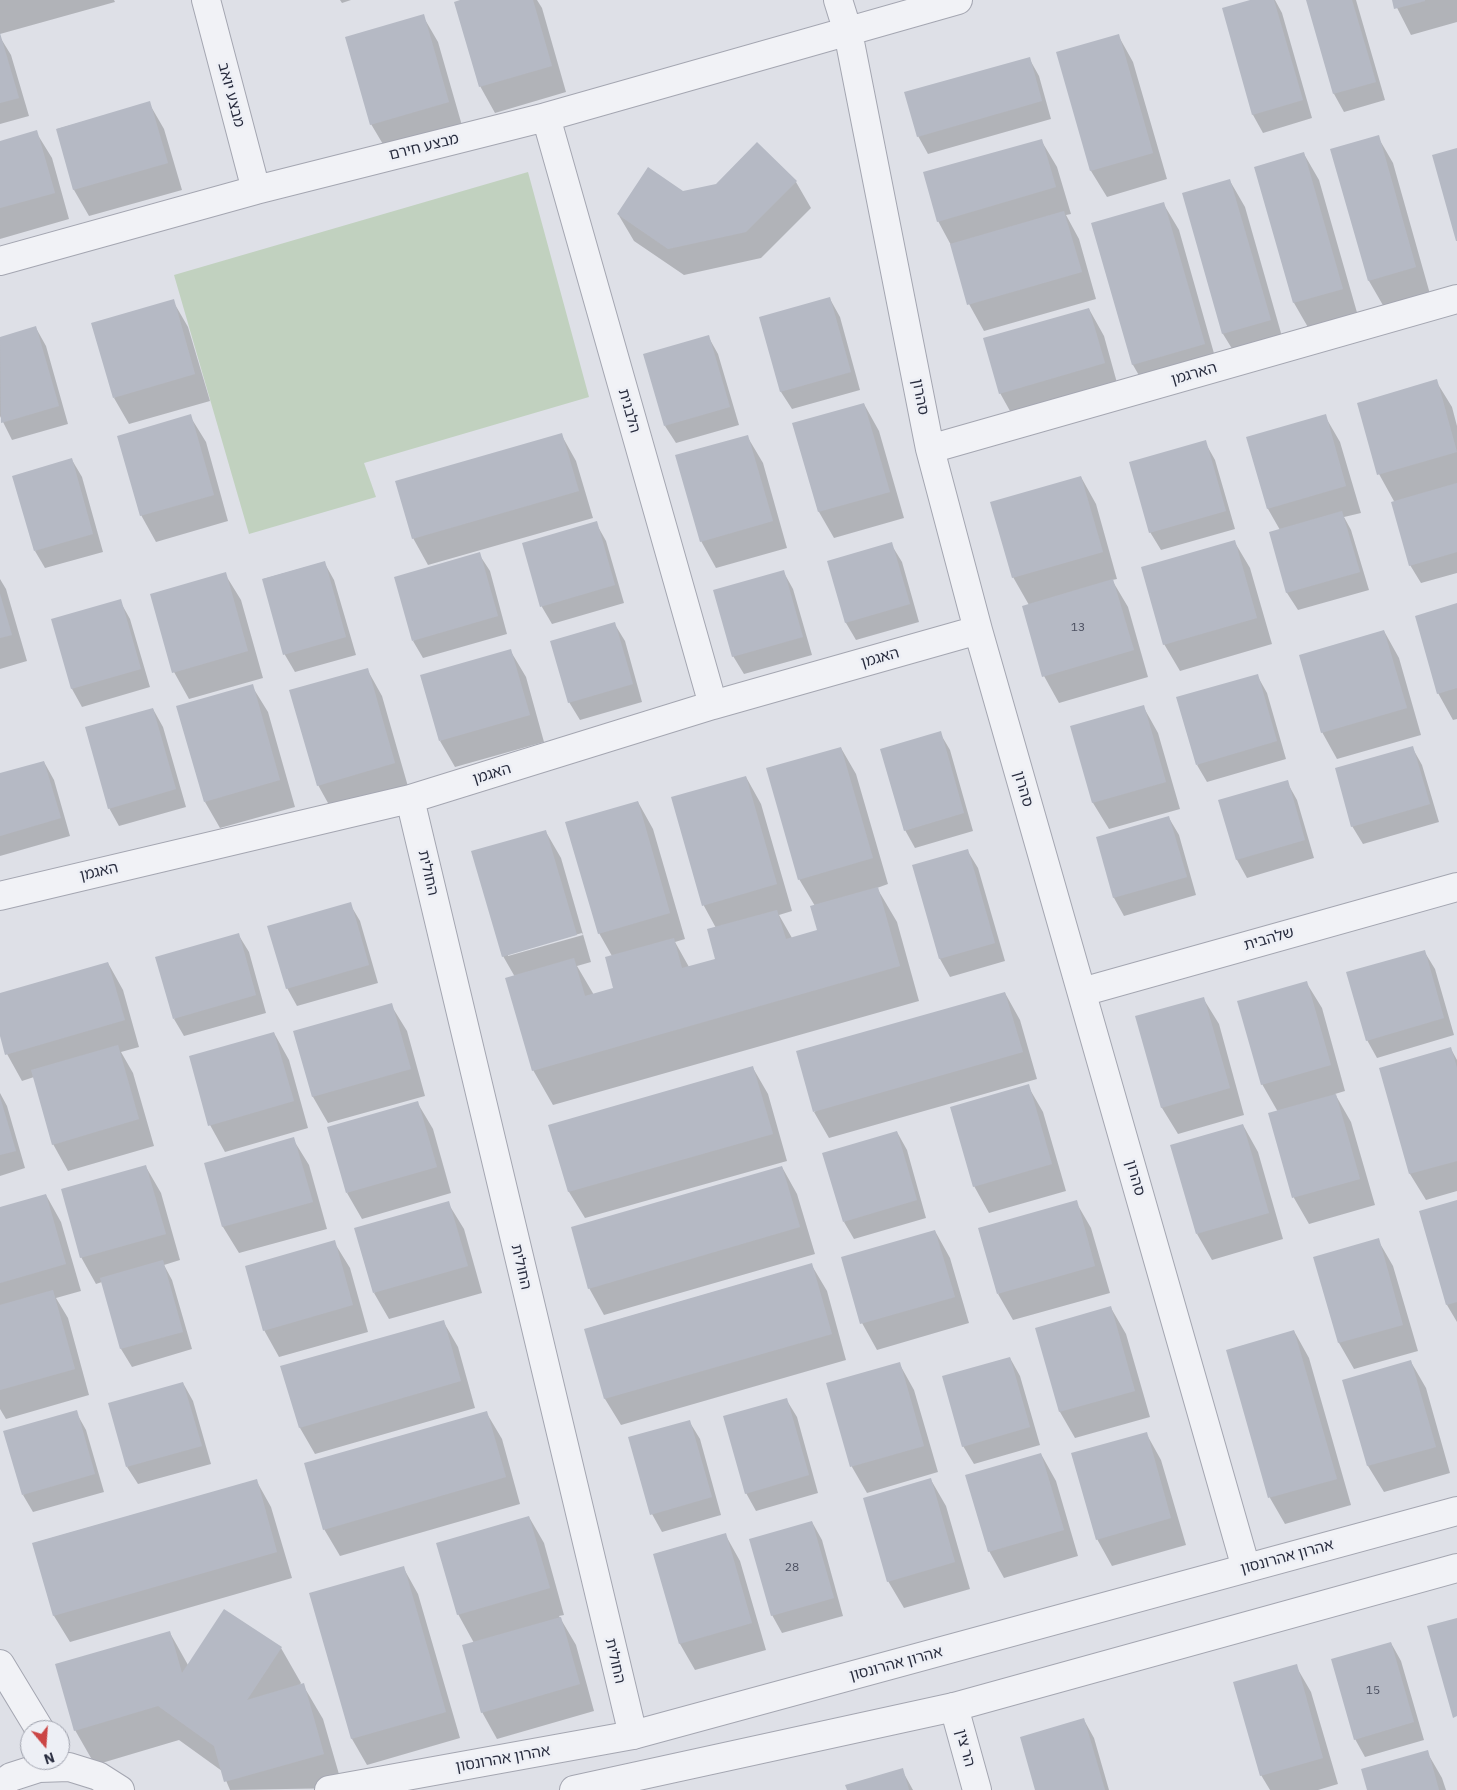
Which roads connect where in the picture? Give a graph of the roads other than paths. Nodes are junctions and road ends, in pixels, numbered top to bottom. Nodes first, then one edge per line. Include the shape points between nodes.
1 (206, 0) edge
2 (838, 0) edge
3 (958, 0) edge
4 (848, 32) junction
5 (546, 117) junction
6 (256, 190) junction
7 (0, 261) edge
8 (1457, 299) edge
9 (930, 450) junction
10 (978, 630) junction
11 (712, 706) junction
12 (410, 799) junction
13 (1457, 887) edge
14 (0, 896) edge
15 (1082, 992) junction
16 (1457, 1511) edge
17 (1246, 1568) junction
18 (1457, 1568) edge
19 (0, 1664) edge
20 (954, 1707) junction
21 (34, 1720) edge
22 (633, 1735) junction
23 (70, 1764) edge
24 (33, 1770) edge
25 (0, 1785) edge
26 (120, 1790) edge
27 (329, 1790) edge
28 (574, 1790) edge
29 (977, 1790) edge

1 - 6 street, מבצע יואב
2 - 4 street, סהרון
3 - 4 street, מבצע חירם
4 - 5 street, מבצע חירם
4 - 9 street, סהרון
5 - 6 street, מבצע חירם
5 - 11 street, הלבנית
6 - 7 street, מבצע חירם
8 - 9 street, הארגמן
9 - 10 street, סהרון
10 - 11 street, האגמן
10 - 15 street, סהרון
11 - 12 street, האגמן
12 - 14 street, האגמן
12 - 22 street, החולית
13 - 15 street, שלהבית
15 - 17 street, סהרון
16 - 17 street, אהרון אהרונסון
17 - 22 street, אהרון אהרונסון
18 - 20 street
19 - 21 street
20 - 28 street
20 - 29 street, הר צין
22 - 27 street, אהרון אהרונסון
23 - 26 street
24 - 25 street via 11,1777

